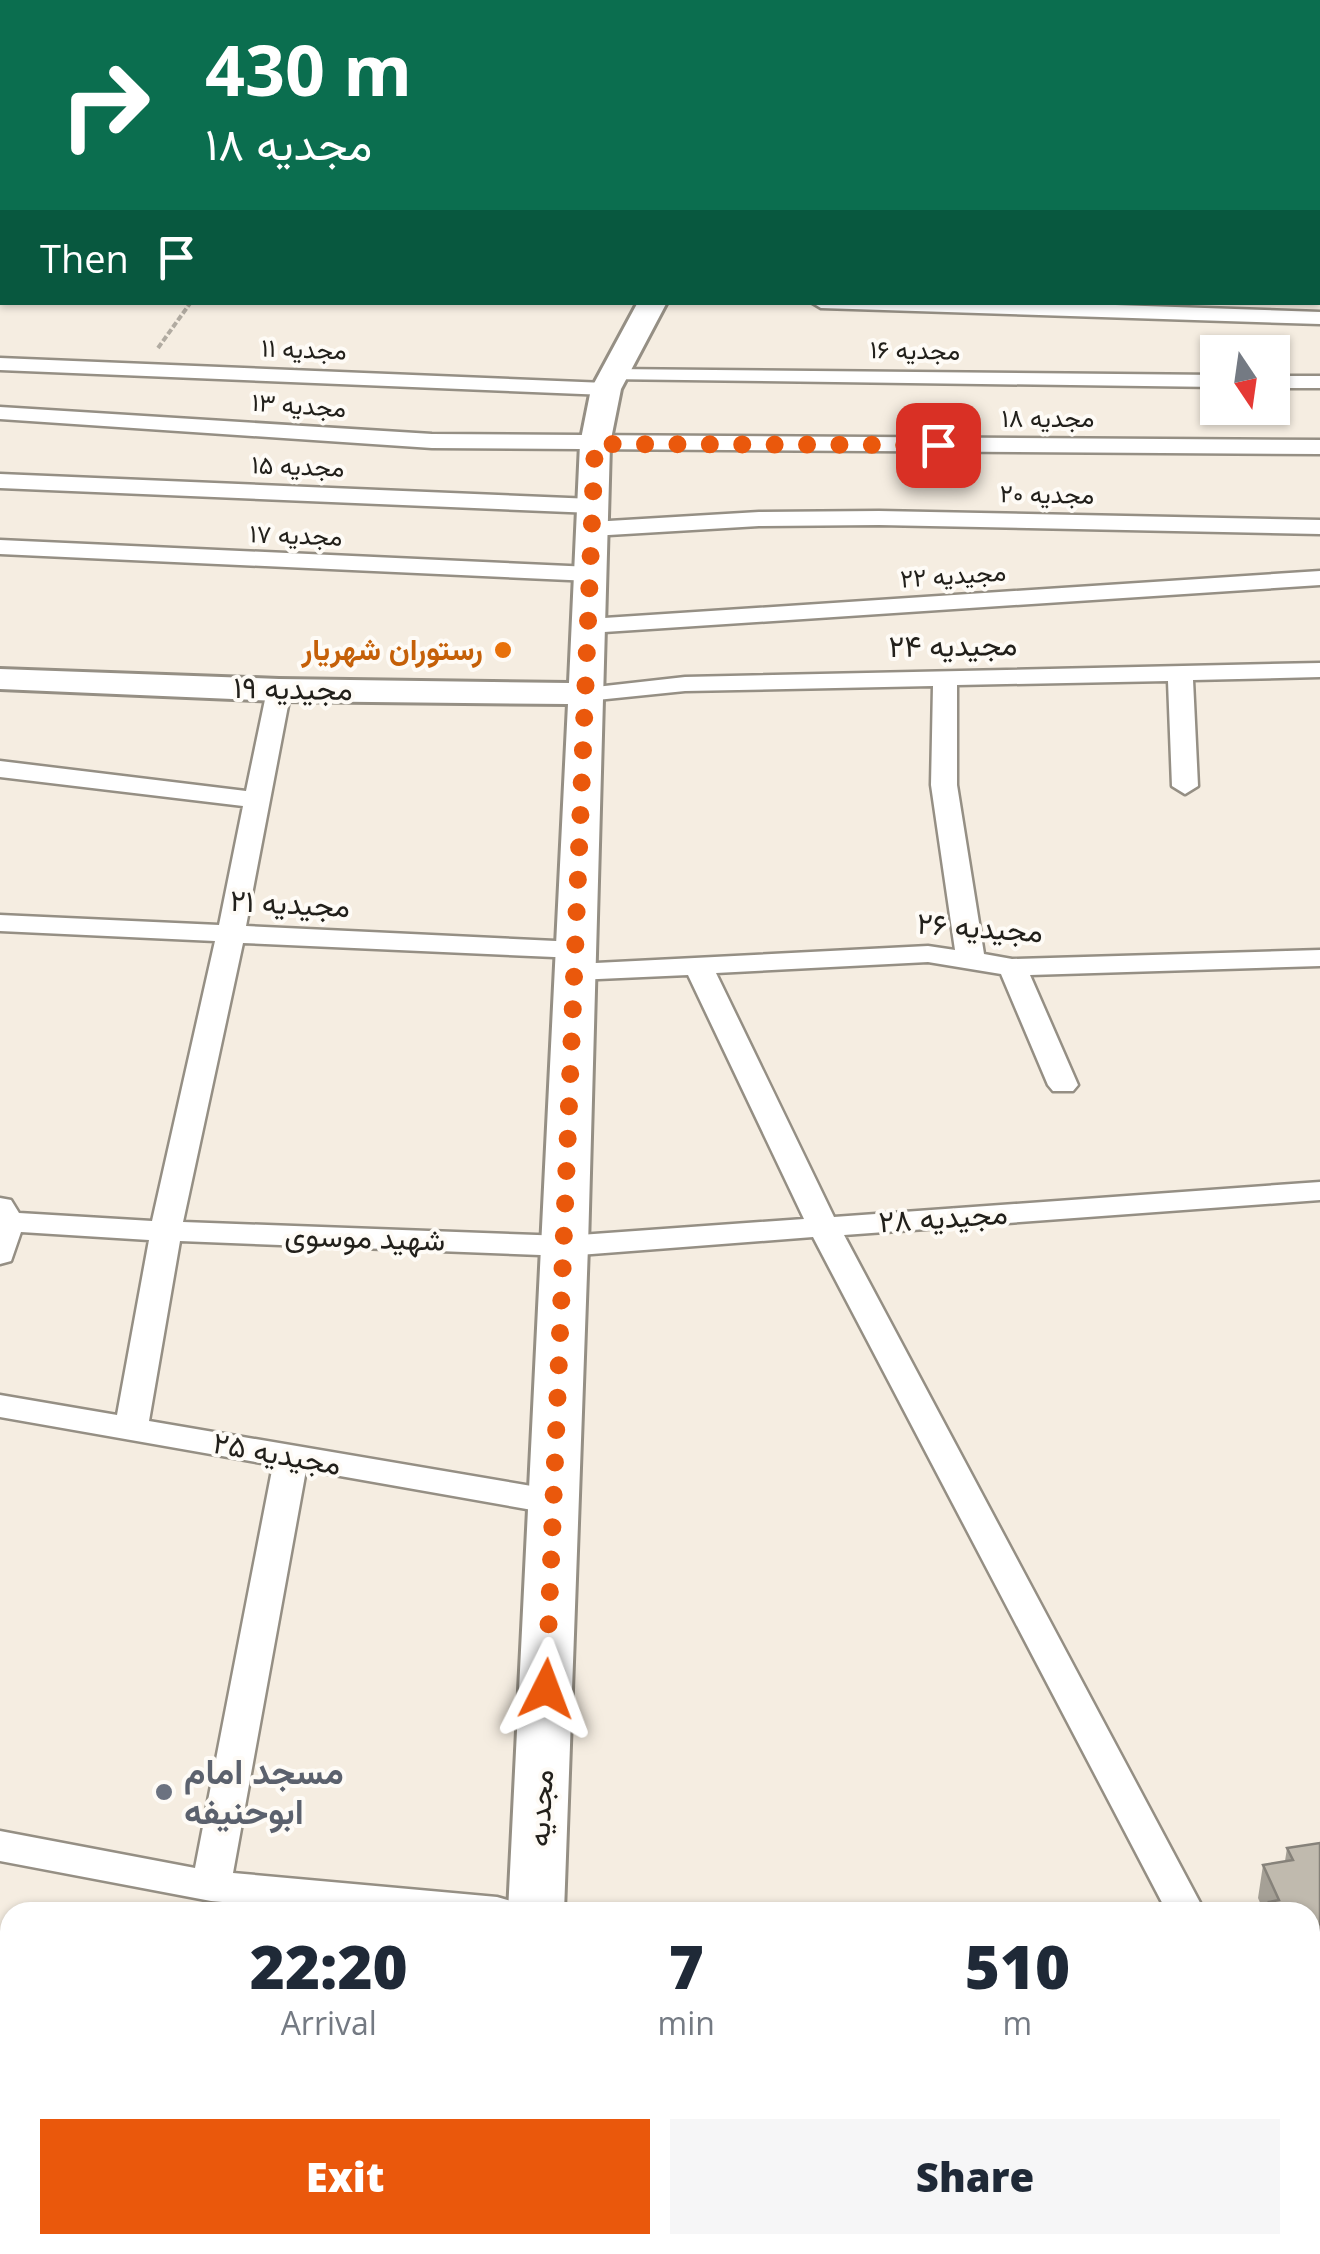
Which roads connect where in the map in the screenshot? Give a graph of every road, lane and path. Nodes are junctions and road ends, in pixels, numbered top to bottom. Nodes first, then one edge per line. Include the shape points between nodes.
1 (189, 305) edge
2 (650, 305) edge
3 (915, 305) edge
4 (1320, 318) edge
5 (0, 364) edge
6 (143, 370) junction
7 (1200, 381) edge
8 (609, 382) junction
9 (1290, 382) edge
10 (1320, 382) edge
11 (0, 413) edge
12 (595, 444) junction
13 (1320, 447) edge
14 (0, 481) edge
15 (592, 518) junction
16 (1320, 527) edge
17 (0, 547) edge
18 (590, 574) junction
19 (1320, 578) edge
20 (589, 626) junction
21 (1320, 670) edge
22 (1180, 674) junction
23 (0, 679) edge
24 (945, 679) junction
25 (279, 690) junction
26 (587, 694) junction
27 (0, 769) edge
28 (1185, 786) dead end
29 (258, 800) junction
30 (0, 923) edge
31 (231, 933) junction
32 (1320, 958) edge
33 (971, 960) junction
34 (577, 961) junction
35 (698, 966) junction
36 (1012, 968) junction
37 (1062, 1086) dead end
38 (1320, 1191) edge
39 (3, 1216) edge
40 (823, 1226) junction
41 (164, 1231) junction
42 (566, 1246) junction
43 (0, 1254) edge
44 (0, 1406) edge
45 (131, 1428) junction
46 (292, 1456) junction
47 (555, 1502) junction
48 (0, 1846) edge
49 (211, 1886) junction
50 (387, 1902) edge
51 (536, 1902) edge
52 (1181, 1902) edge

1 - 6 path
2 - 8 street, مجدیه
3 - 4 street
5 - 6 street, مجدیه ۱۱
6 - 8 street, مجدیه ۱۱
7 - 8 street, مجدیه ۱۶
8 - 12 street, مجدیه
9 - 10 street
11 - 12 street, مجدیه ۱۳ via 432,441
12 - 13 street, مجدیه ۱۸
12 - 15 street, مجدیه
14 - 15 street, مجدیه ۱۵
15 - 16 street, مجدیه ۲۰
15 - 18 street, مجدیه
17 - 18 street, مجدیه ۱۷
18 - 20 street, مجدیه
19 - 20 street, مجیدیه ۲۲
20 - 26 street, مجدیه
21 - 22 street, مجیدیه ۲۴
22 - 24 street, مجیدیه ۲۴
22 - 28 street
23 - 25 street, مجیدیه ۱۹
24 - 26 street, مجیدیه ۲۴ via 685,684
24 - 33 street via 944,785
25 - 26 street, مجیدیه ۱۹
25 - 29 street
26 - 34 street, مجدیه
27 - 29 street
29 - 31 street
30 - 31 street, مجیدیه ۲۱
31 - 34 street, مجیدیه ۲۱
31 - 41 street
32 - 36 street, مجیدیه ۲۶
33 - 35 street, مجیدیه ۲۶ via 928,954
33 - 36 street, مجیدیه ۲۶
34 - 35 street, مجیدیه ۲۶
34 - 42 street, مجدیه
35 - 40 street
36 - 37 street
38 - 40 street, مجیدیه ۲۸
39 - 41 street, شهید موسوی
39 - 43 street
40 - 42 street, مجیدیه ۲۸
40 - 52 street
41 - 42 street, شهید موسوی
41 - 45 street
42 - 47 street, مجدیه
44 - 45 street, مجیدیه ۲۵
45 - 46 street, مجیدیه ۲۵
46 - 47 street, مجیدیه ۲۵
46 - 49 street
47 - 51 street, مجدیه
48 - 49 street
49 - 50 street

